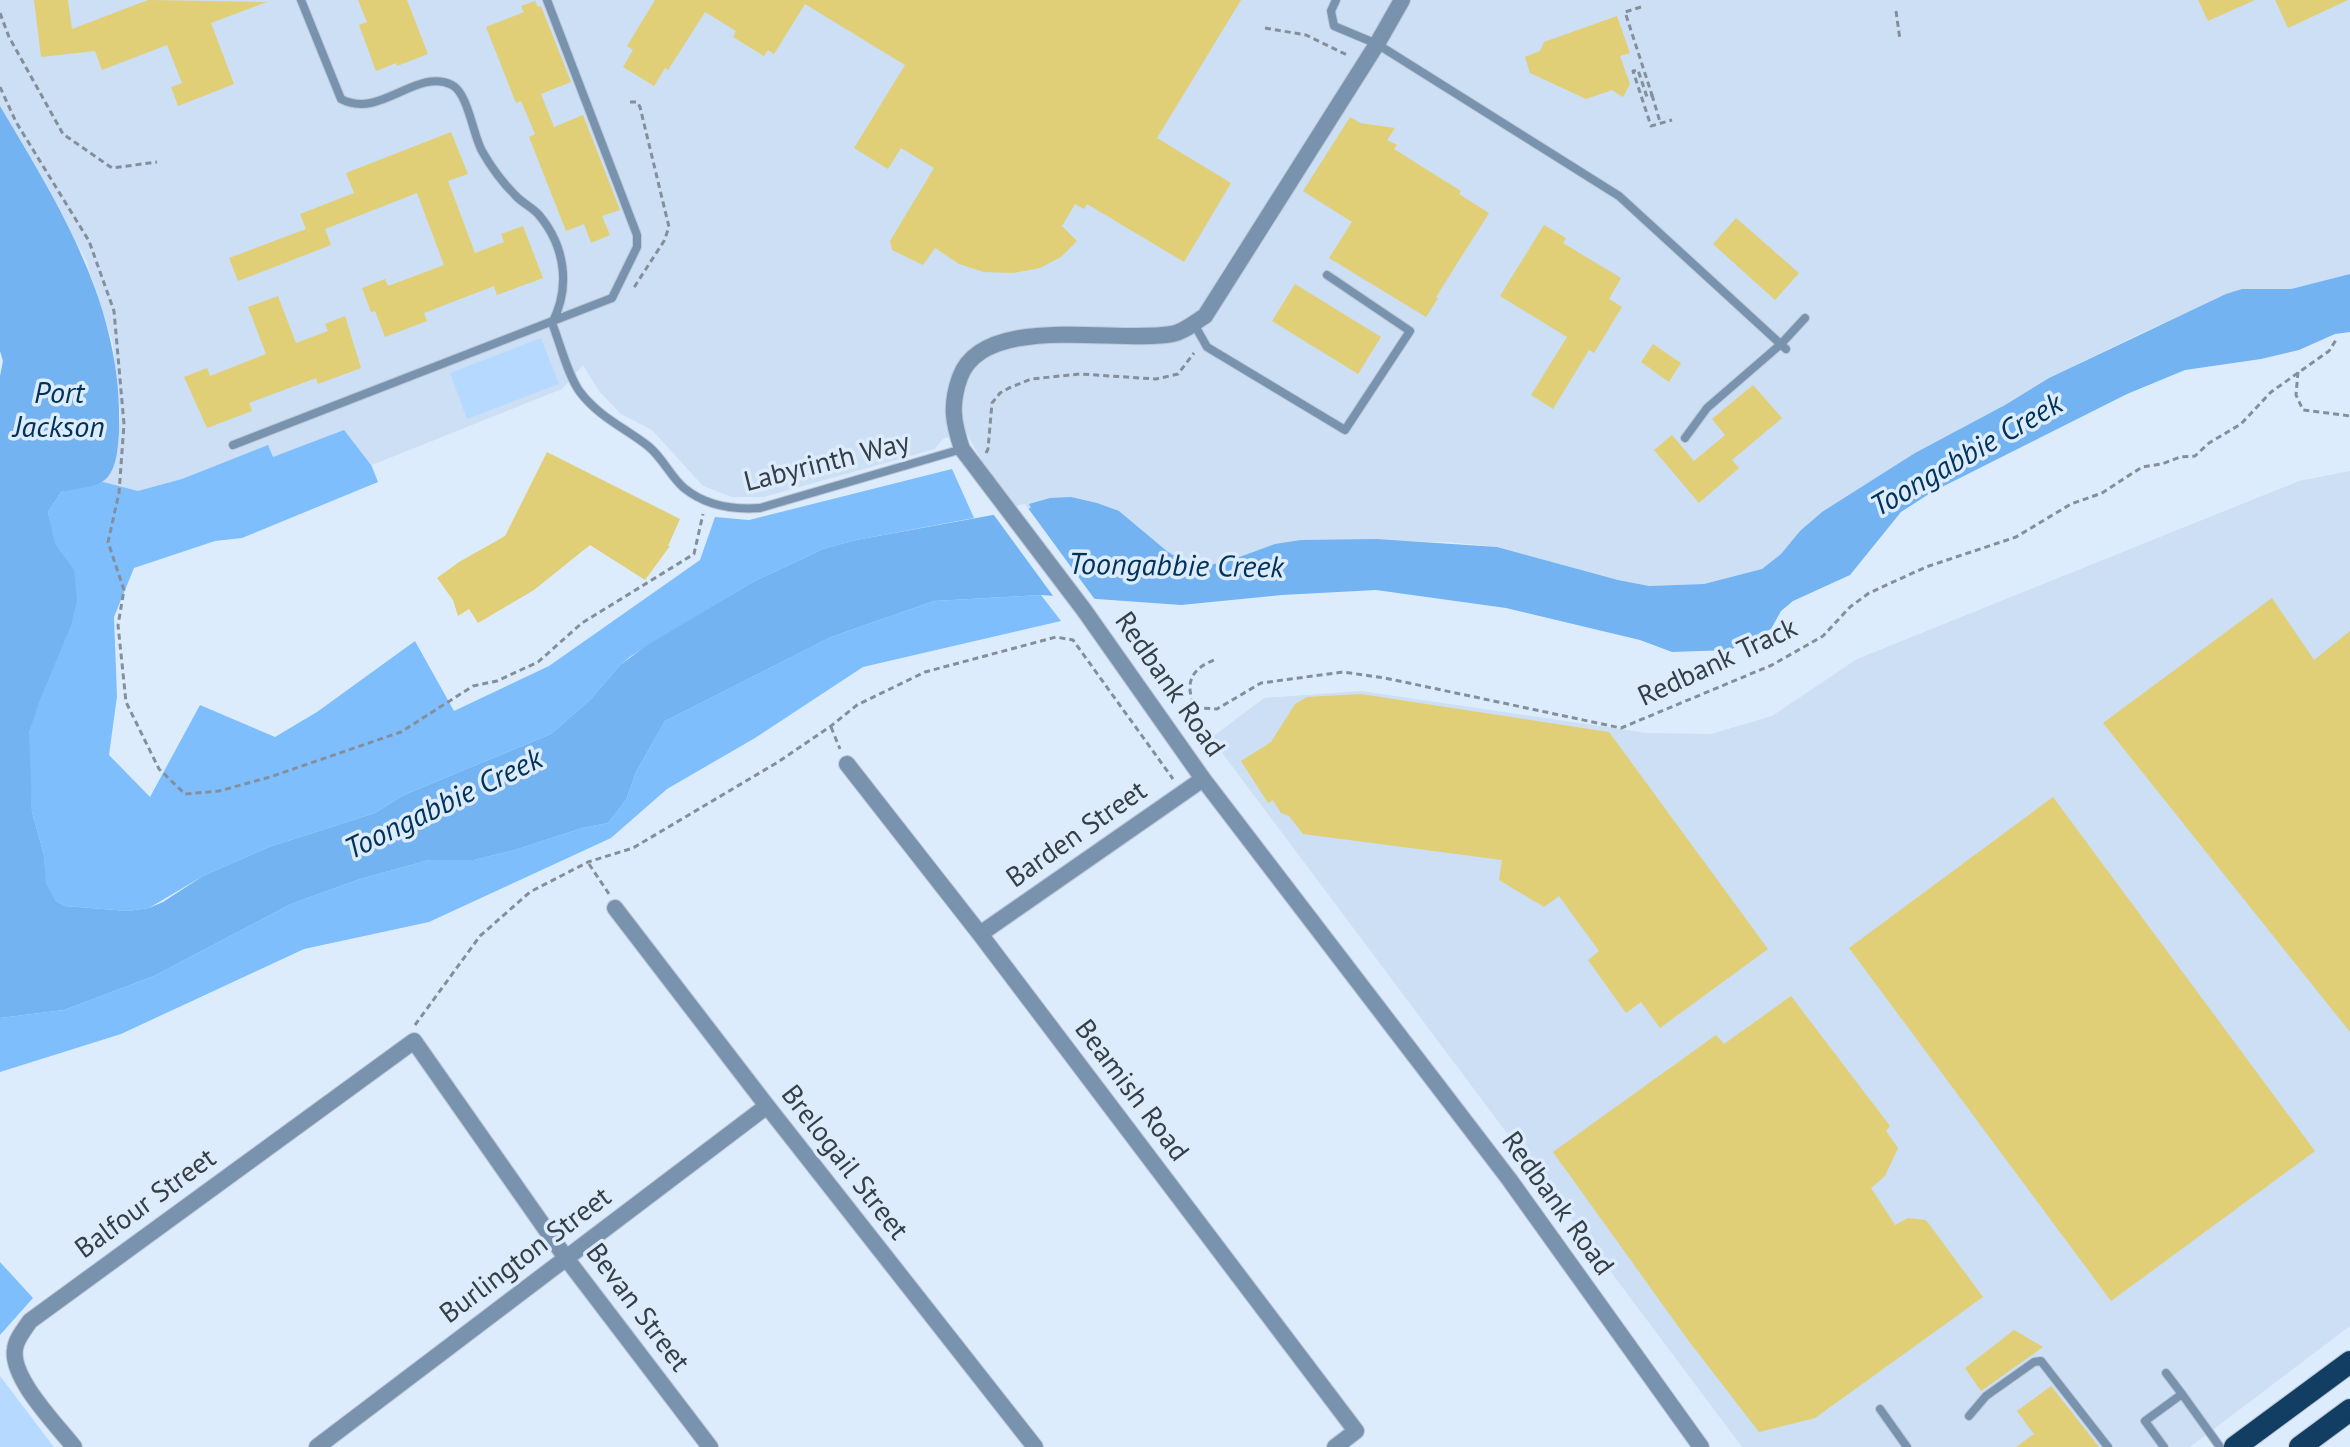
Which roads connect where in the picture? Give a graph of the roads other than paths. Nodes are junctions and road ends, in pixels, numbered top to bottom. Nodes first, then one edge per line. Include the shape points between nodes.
1 (301, 0) edge
2 (547, 0) edge
3 (1336, 0) edge
4 (1402, 0) edge
5 (1377, 44) junction
6 (1327, 275) dead end
7 (1805, 318) dead end
8 (552, 323) junction
9 (1194, 323) junction
10 (1783, 347) junction
11 (1685, 438) dead end
12 (233, 445) dead end
13 (962, 449) junction
14 (847, 764) road end
15 (1203, 779) junction
16 (615, 908) road end
17 (980, 934) junction
18 (414, 1041) joint
19 (767, 1106) junction
20 (566, 1258) junction
21 (2350, 1362) edge
22 (2166, 1373) dead end
23 (2182, 1394) junction
24 (1880, 1409) dead end
25 (2350, 1410) edge
26 (1969, 1416) dead end
27 (74, 1447) edge
28 (317, 1447) edge
29 (710, 1447) edge
30 (1035, 1447) edge
31 (1335, 1447) edge
32 (1701, 1447) edge
33 (1907, 1447) edge
34 (2108, 1447) edge
35 (2164, 1447) edge
36 (2220, 1447) edge
37 (2235, 1447) edge
38 (2300, 1447) edge

1 - 8 lane via 341,99 366,106 438,81 454,86 463,97 494,169 553,235 564,285 562,305
2 - 8 lane via 637,235 637,247 612,298
3 - 5 lane via 1331,11 1334,26
4 - 5 street
5 - 9 street via 1205,316
5 - 10 lane via 1619,196
6 - 9 lane via 1410,331 1345,430 1207,347
7 - 10 lane
8 - 12 lane
8 - 13 lane, Labyrinth Way via 578,390 614,425 660,455 683,487 727,508 760,508
9 - 13 street, Redbank Road via 1177,333 1142,338 1013,338 981,350 963,369 956,389 952,420
10 - 11 lane via 1707,408
13 - 15 street, Redbank Road
14 - 17 street, Beamish Road
15 - 17 street, Barden Street
15 - 32 street, Redbank Road via 1509,1179
16 - 19 street, Brelogail Street
17 - 31 street, Beamish Road via 1356,1431
18 - 20 street, Bevan Street
18 - 27 street, Balfour Street via 30,1321 14,1350 15,1366
19 - 20 street, Burlington Street
19 - 30 street, Brelogail Street
20 - 28 street, Burlington Street
20 - 29 street, Bevan Street
21 - 37 highway
22 - 23 lane
23 - 35 lane via 2145,1421
23 - 36 lane
24 - 33 lane
25 - 38 highway
26 - 34 lane via 1986,1396 2041,1361

